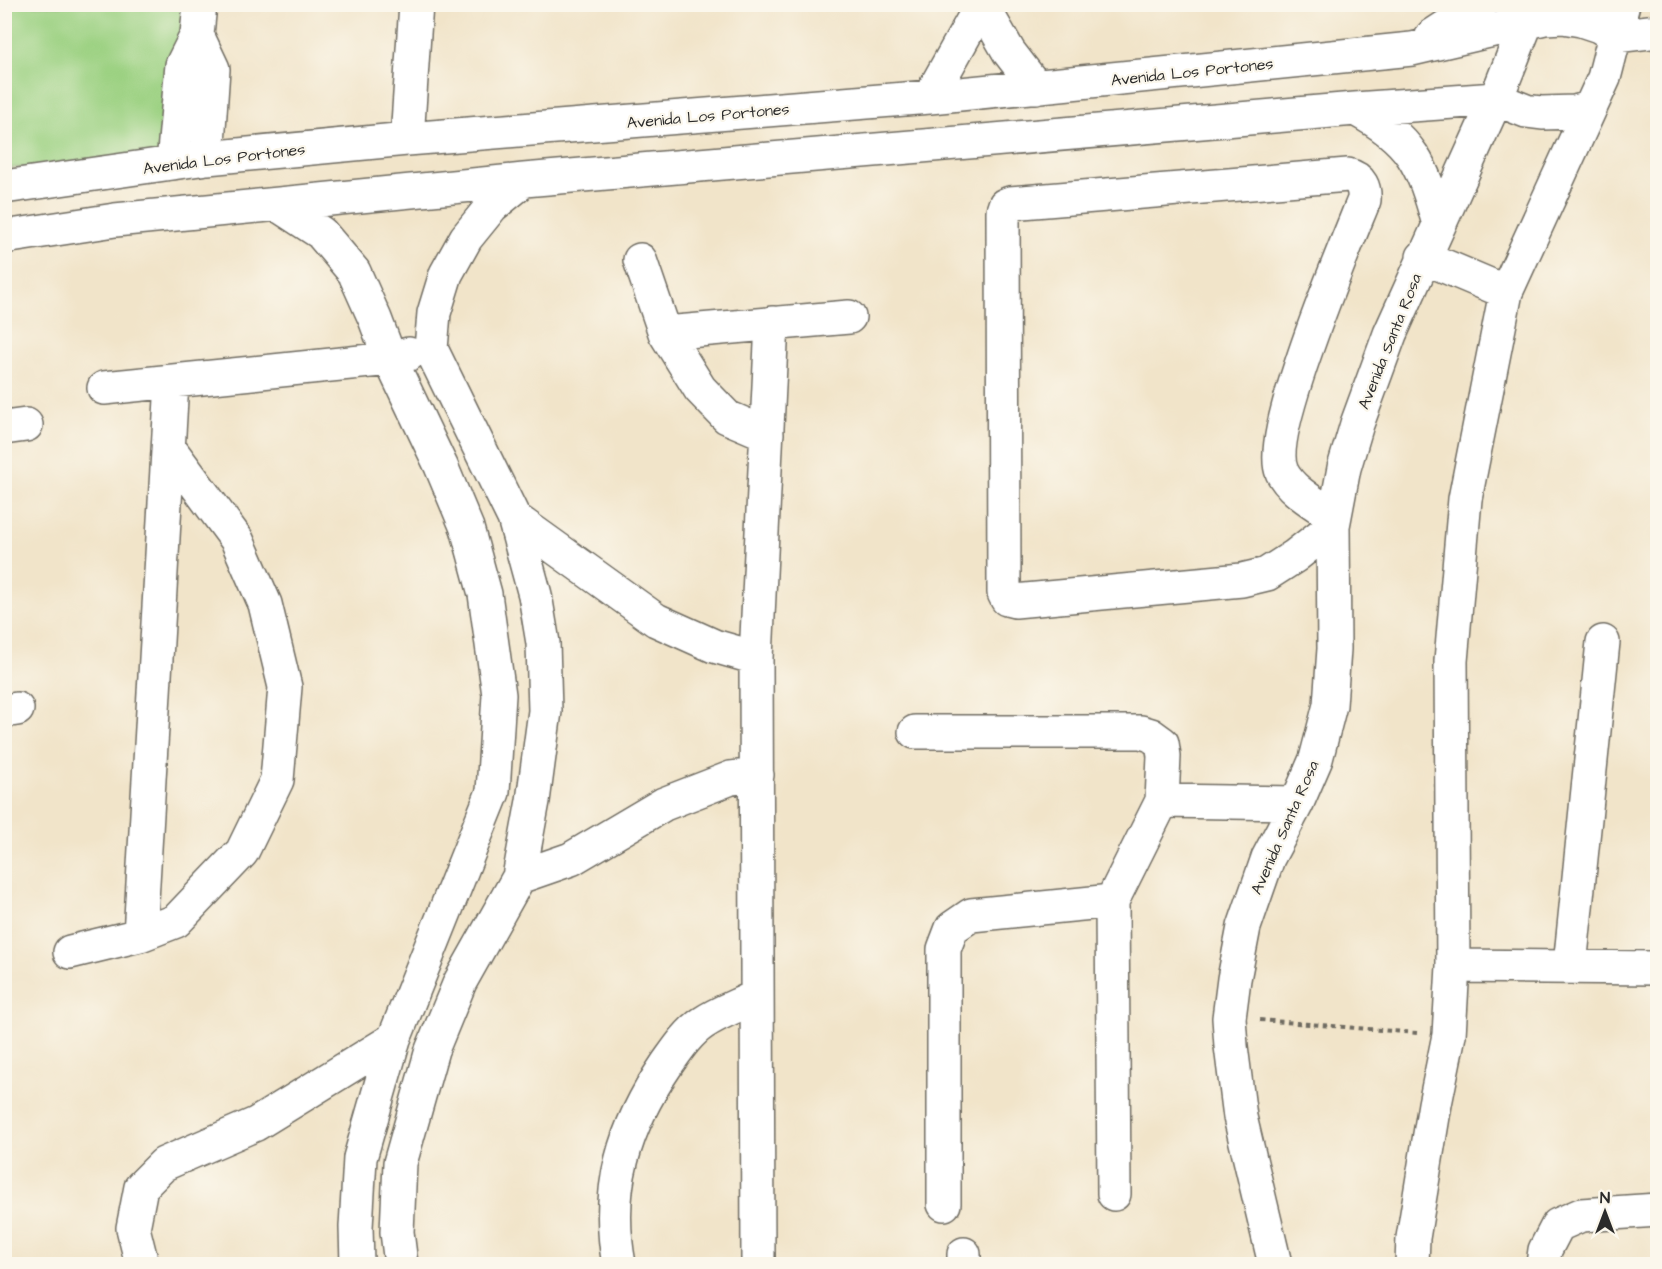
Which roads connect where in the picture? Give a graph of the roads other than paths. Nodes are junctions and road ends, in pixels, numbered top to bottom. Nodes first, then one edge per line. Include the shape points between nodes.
1 (416, 4) edge
2 (1481, 4) edge
3 (1623, 4) edge
4 (982, 5) edge
5 (1530, 14) edge
6 (199, 20) edge
7 (1658, 31) edge
8 (1615, 36) junction
9 (1412, 49) junction
10 (1036, 87) junction
11 (930, 97) junction
12 (1496, 99) junction
13 (1590, 108) junction
14 (1355, 109) junction
15 (407, 139) junction
16 (207, 158) junction
17 (173, 163) junction
18 (112, 172) junction
19 (524, 180) junction
20 (4, 187) edge
21 (278, 205) junction
22 (115, 220) junction
23 (1439, 224) junction
24 (4, 237) edge
25 (1423, 257) junction
26 (640, 260) dead end
27 (1506, 292) junction
28 (849, 317) dead end
29 (772, 323) junction
30 (665, 333) junction
31 (431, 349) junction
32 (390, 359) junction
33 (172, 382) junction
34 (104, 388) dead end
35 (766, 434) junction
36 (169, 448) junction
37 (514, 518) junction
38 (1334, 521) junction
39 (1604, 642) dead end
40 (756, 658) junction
41 (915, 732) dead end
42 (757, 775) junction
43 (1162, 801) junction
44 (1297, 803) junction
45 (519, 877) junction
46 (1112, 901) junction
47 (140, 935) junction
48 (70, 952) dead end
49 (1453, 966) junction
50 (1570, 966) junction
51 (423, 967) junction
52 (1658, 968) edge
53 (460, 982) junction
54 (757, 996) junction
55 (394, 1039) junction
56 (1114, 1194) dead end
57 (944, 1204) dead end
58 (1658, 1210) edge
59 (142, 1264) edge
60 (357, 1264) edge
61 (401, 1264) edge
62 (619, 1264) edge
63 (758, 1264) edge
64 (1275, 1264) edge
65 (1412, 1264) edge
66 (1543, 1264) edge

1 - 15 street
2 - 9 street, Avenida Los Portones
3 - 8 street
4 - 10 street
4 - 11 street
5 - 8 street, Avenida Los Portones via 1581,20
5 - 9 street, Avenida Los Portones
5 - 12 street, Avenida Santa Rosa
6 - 16 street via 213,69
6 - 17 street via 182,65
7 - 8 street
8 - 13 street via 1604,78
9 - 10 street, Avenida Los Portones
10 - 11 street, Avenida Los Portones
11 - 15 street, Avenida Los Portones
12 - 13 street via 1542,113
12 - 14 street
12 - 23 street, Avenida Santa Rosa
13 - 27 street
14 - 19 street
14 - 23 street via 1381,123 1403,142 1420,166
15 - 16 street, Avenida Los Portones
16 - 17 street, Avenida Los Portones
17 - 18 street, Avenida Los Portones
18 - 20 street, Avenida Los Portones
18 - 22 street
19 - 21 street
19 - 31 street via 492,206 466,238 446,274 434,313
21 - 22 street
21 - 32 street via 321,233 354,272
22 - 24 street
23 - 25 street, Avenida Santa Rosa
25 - 27 street, Avenida Santa Rosa
25 - 38 street, Avenida Santa Rosa via 1357,424
26 - 30 street
27 - 49 street via 1465,499 1452,650
28 - 29 street
29 - 30 street
29 - 35 street
30 - 35 street via 700,388 726,417
31 - 32 street
31 - 37 street
32 - 33 street
32 - 51 street via 467,528 485,594 499,695 494,792
33 - 34 street
33 - 36 street
35 - 40 street
36 - 47 street
36 - 47 street via 237,540 265,604 285,687 278,780 242,852 176,921
37 - 40 street via 656,620 714,646
37 - 45 street via 535,595 543,644 545,711 534,801
38 - 38 street via 1290,484 1281,470 1281,442 1303,356 1364,201 1365,190 1359,180 1348,175 1005,205 1007,599 1015,602 1242,580 1267,574 1295,556
38 - 44 street, Avenida Santa Rosa via 1330,705 1316,759
39 - 50 street
40 - 42 street
41 - 43 street via 1141,732 1162,743
42 - 45 street via 731,778 664,804 571,859
42 - 54 street
43 - 44 street
43 - 46 street
44 - 64 street, Avenida Santa Rosa via 1255,889 1244,927 1229,1018 1240,1117
45 - 53 street
46 - 56 street
46 - 57 street via 971,915 952,928 944,949
47 - 48 street
49 - 50 street
49 - 65 street via 1449,1035 1413,1238
50 - 52 street
51 - 53 street
51 - 55 street
53 - 61 street via 432,1050 400,1163
54 - 62 street via 703,1023 679,1047 653,1084 621,1160 614,1207
54 - 63 street
55 - 59 street via 256,1124 164,1164 141,1187 133,1228
55 - 60 street via 360,1158
58 - 66 street via 1581,1215 1558,1225 1545,1250

